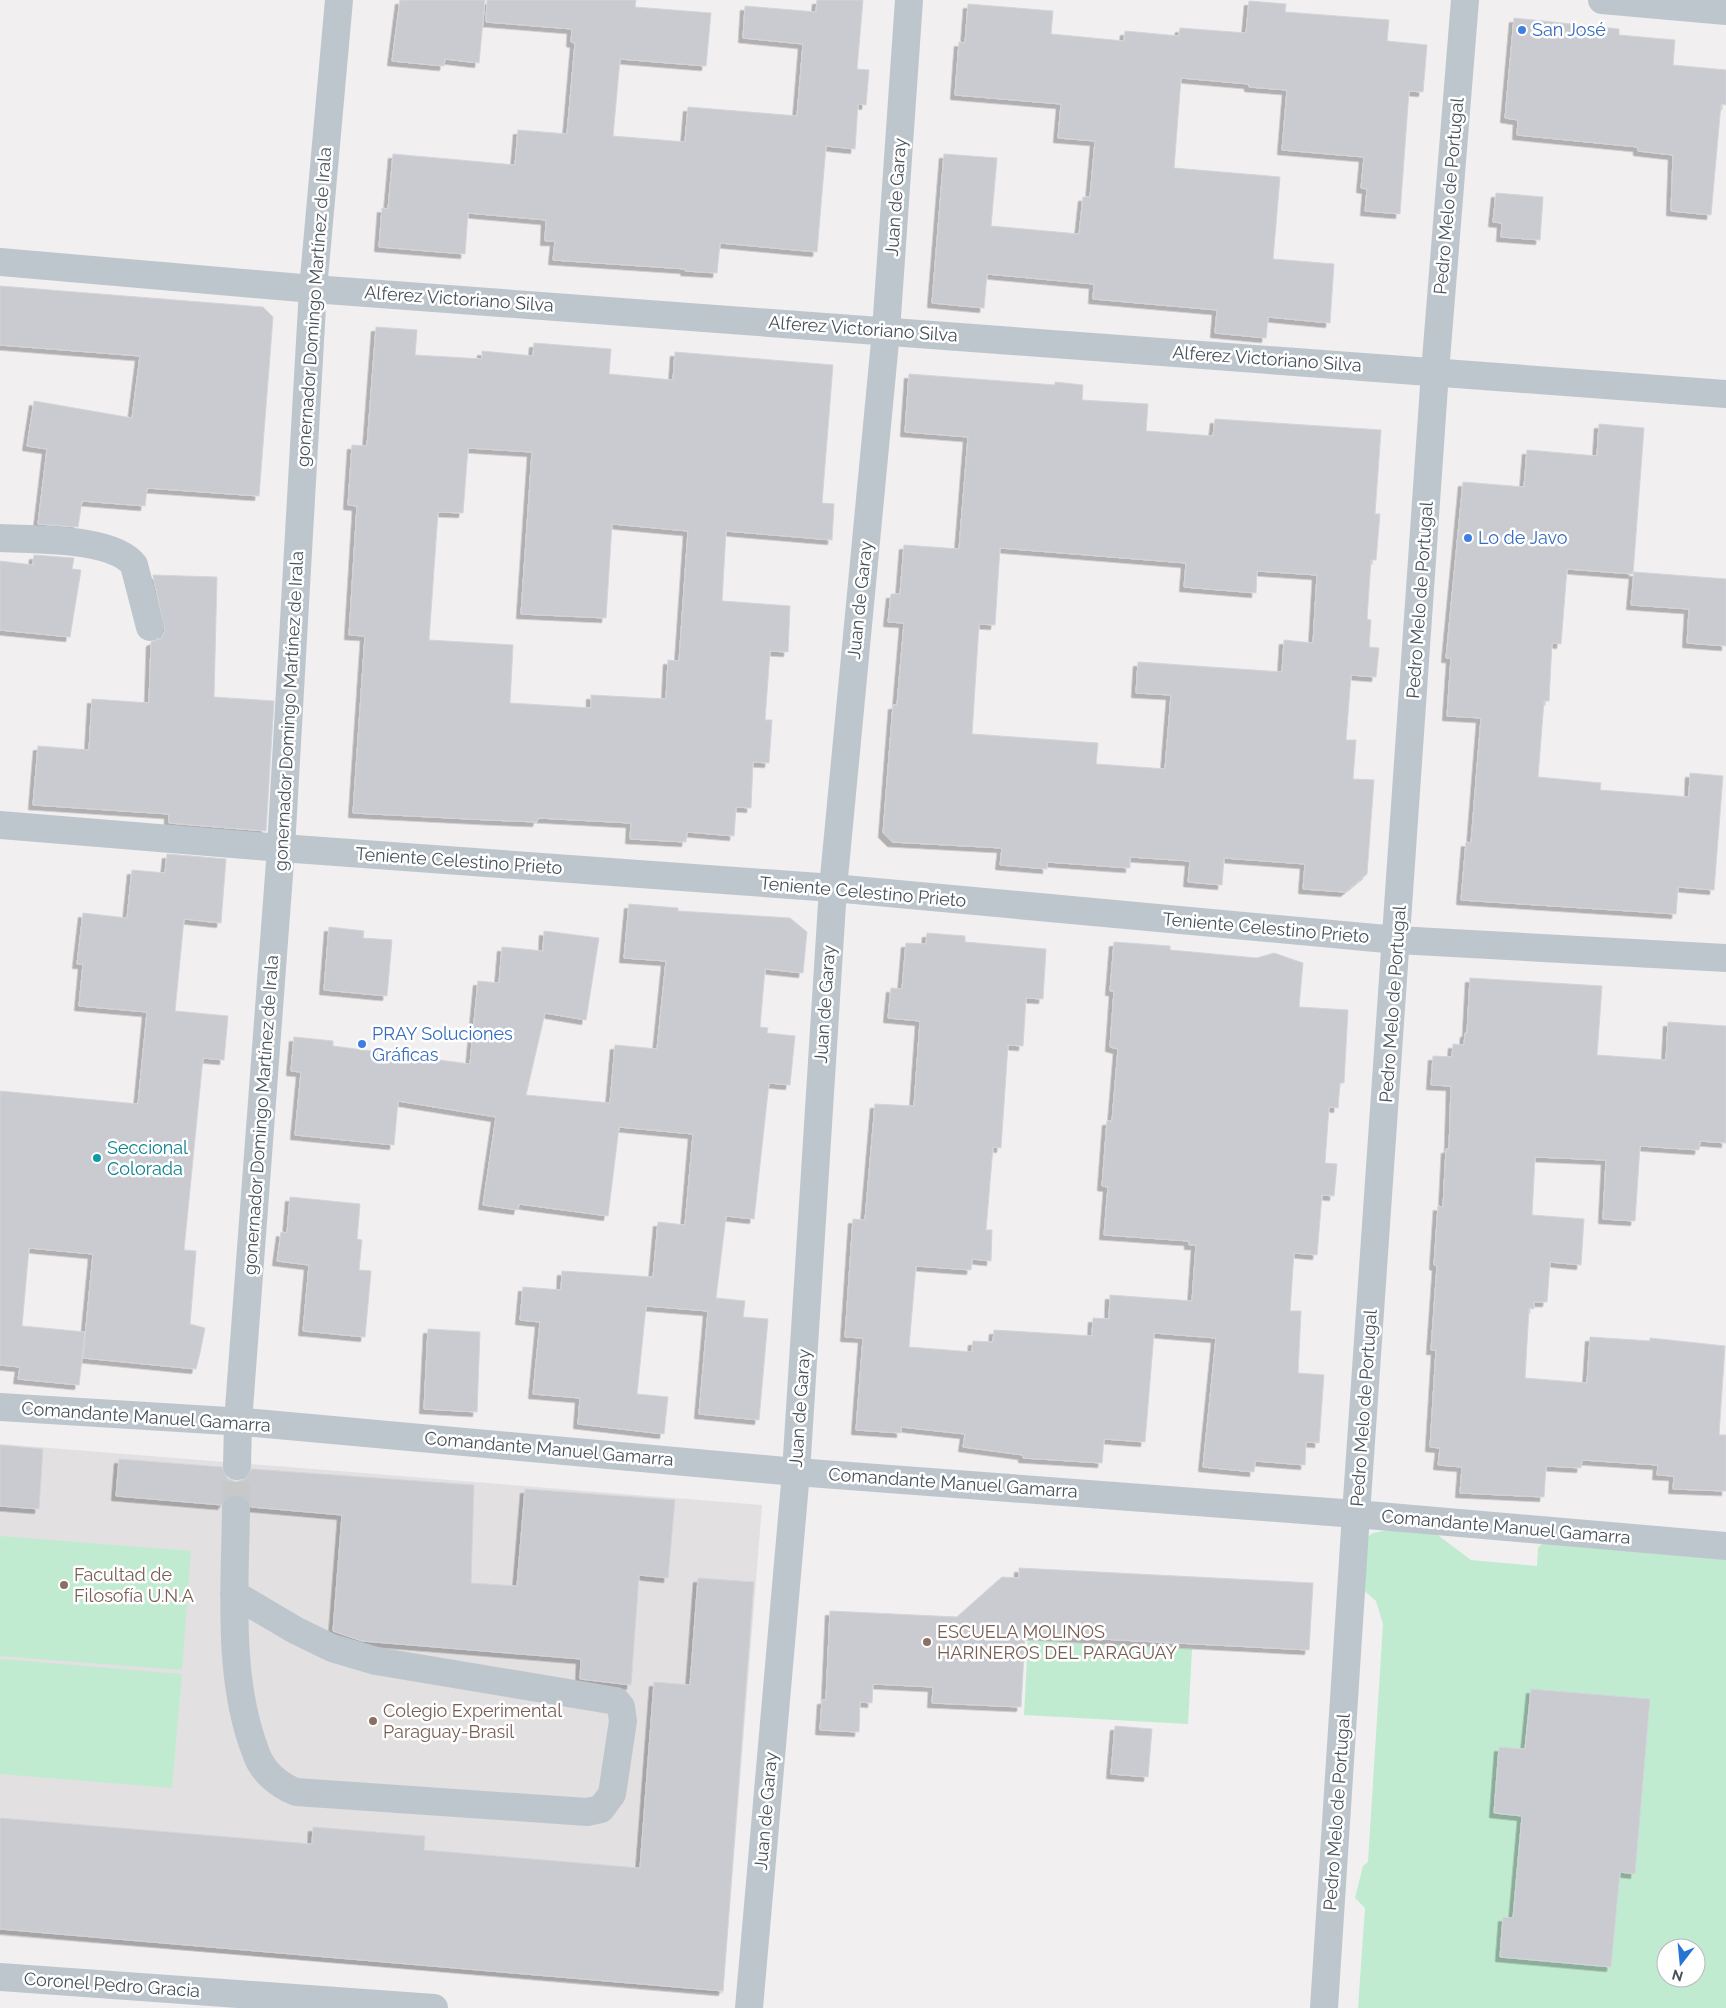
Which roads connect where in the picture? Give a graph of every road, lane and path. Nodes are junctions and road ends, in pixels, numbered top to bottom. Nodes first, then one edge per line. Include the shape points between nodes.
1 (338, 0) edge
2 (909, 0) edge
3 (1465, 0) edge
4 (1602, 0) edge
5 (1726, 11) edge
6 (0, 262) edge
7 (313, 289) junction
8 (886, 331) junction
9 (1435, 372) junction
10 (1726, 394) edge
11 (0, 538) edge
12 (150, 627) dead end
13 (0, 826) edge
14 (282, 848) junction
15 (832, 888) junction
16 (1398, 940) junction
17 (1726, 958) edge
18 (0, 1407) edge
19 (238, 1422) junction
20 (237, 1466) tunnel mouth
21 (796, 1472) junction
22 (236, 1510) tunnel mouth
23 (1356, 1514) junction
24 (1726, 1546) edge
25 (234, 1594) junction
26 (0, 1977) edge
27 (434, 2008) edge
28 (749, 2008) edge
29 (1324, 2008) edge

1 - 7 street, gonernador Domingo Martínez de Irala
2 - 8 street, Juan de Garay
3 - 9 street, Pedro Melo de Portugal
4 - 5 street
6 - 7 street, Alferez Victoriano Silva
7 - 8 street, Alferez Victoriano Silva
7 - 14 street, gonernador Domingo Martínez de Irala
8 - 9 street, Alferez Victoriano Silva
8 - 15 street, Juan de Garay
9 - 10 street, Alferez Victoriano Silva
9 - 16 street, Pedro Melo de Portugal
11 - 12 street via 98,545 128,556 134,564
13 - 14 street, Teniente Celestino Prieto
14 - 15 street, Teniente Celestino Prieto
14 - 19 street, gonernador Domingo Martínez de Irala
15 - 16 street, Teniente Celestino Prieto
15 - 21 street, Juan de Garay
16 - 17 street, Teniente Celestino Prieto
16 - 23 street, Pedro Melo de Portugal
18 - 19 street, Comandante Manuel Gamarra
19 - 20 street, gonernador Domingo Martínez de Irala
19 - 21 street, Comandante Manuel Gamarra
21 - 23 street, Comandante Manuel Gamarra
21 - 28 street, Juan de Garay
22 - 25 street
23 - 24 street, Comandante Manuel Gamarra
23 - 29 street, Pedro Melo de Portugal
25 - 25 street via 239,1690 256,1754 273,1779 285,1788 296,1792 587,1812 601,1808 612,1794 623,1721 616,1701 376,1661 332,1648
26 - 27 street, Coronel Pedro Gracia

